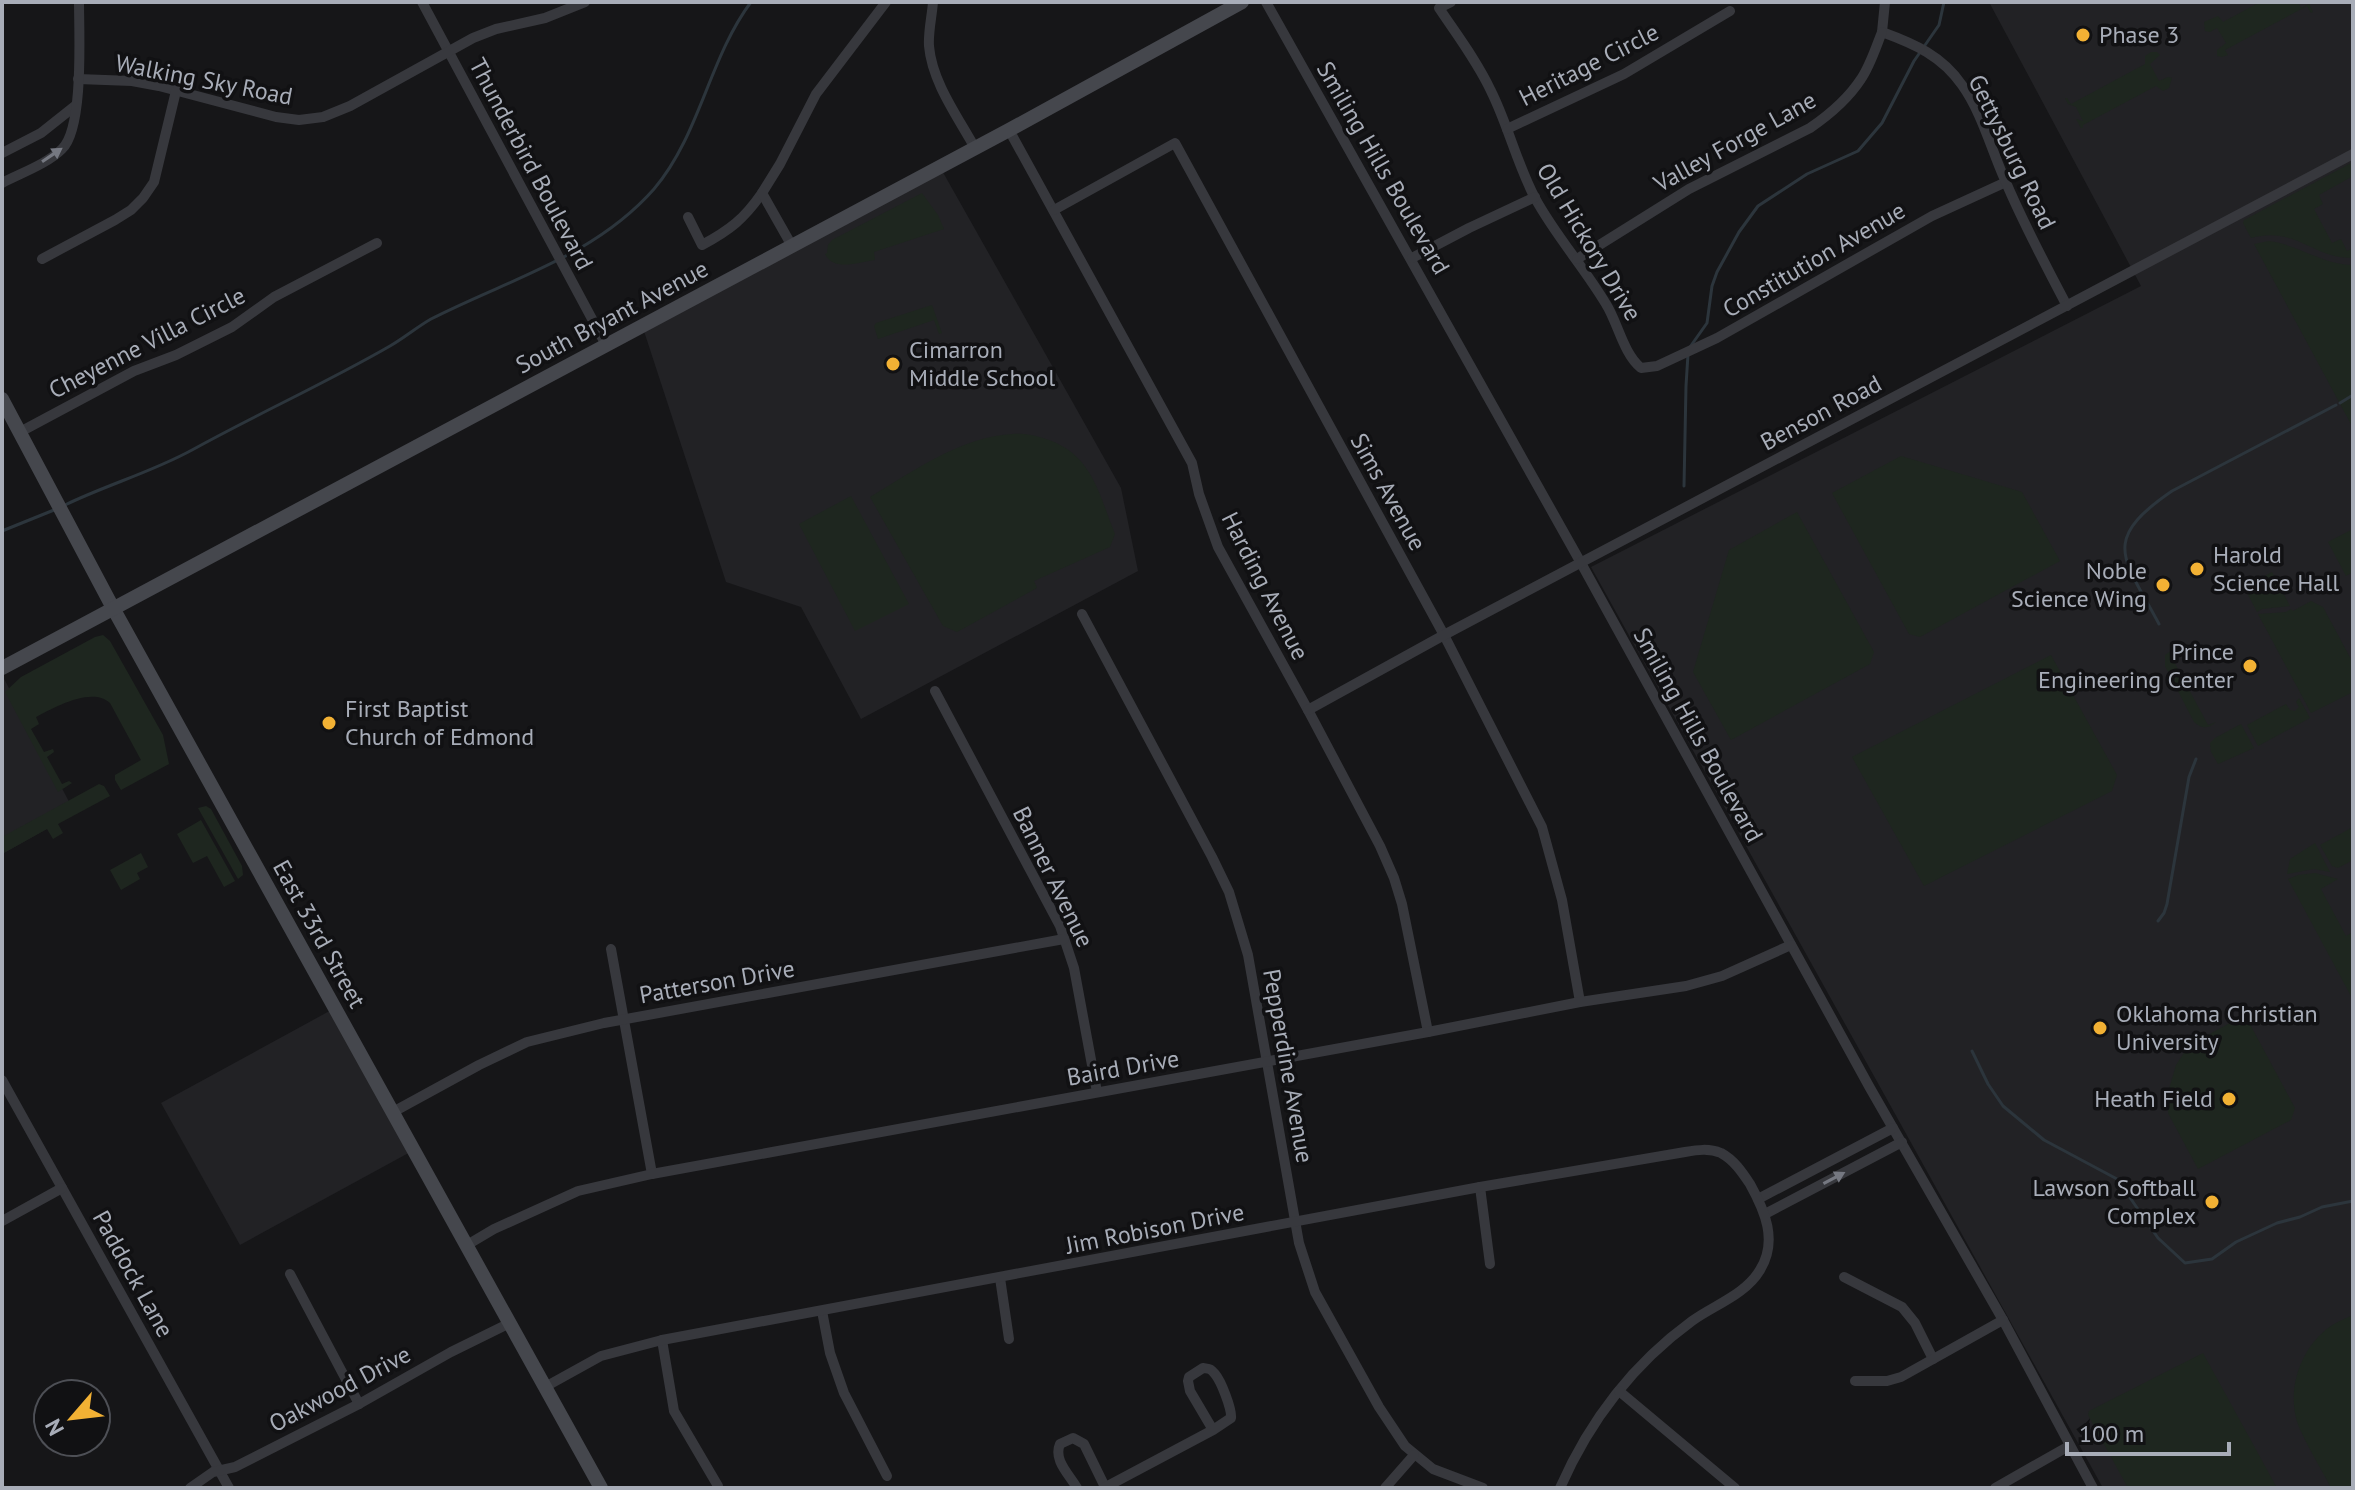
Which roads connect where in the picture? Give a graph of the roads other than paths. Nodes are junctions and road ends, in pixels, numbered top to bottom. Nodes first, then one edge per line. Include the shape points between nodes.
1 (79, 2) edge
2 (422, 2) edge
3 (585, 2) edge
4 (886, 2) edge
5 (933, 2) edge
6 (1242, 2) edge
7 (1266, 2) edge
8 (1451, 2) edge
9 (1885, 2) edge
10 (1730, 11) dead end
11 (1882, 32) junction
12 (449, 52) junction
13 (78, 79) junction
14 (176, 91) junction
15 (75, 106) junction
16 (1507, 129) junction
17 (1009, 130) junction
18 (975, 148) junction
19 (2, 153) edge
20 (2353, 154) edge
21 (2006, 182) junction
22 (2, 183) edge
23 (762, 193) junction
24 (1535, 197) junction
25 (1054, 210) junction
26 (688, 217) dead end
27 (377, 243) dead end
28 (792, 246) junction
29 (1412, 258) junction
30 (42, 259) dead end
31 (1577, 259) junction
32 (2067, 306) junction
33 (606, 345) junction
34 (1641, 368) joint
35 (2, 399) edge
36 (20, 432) junction
37 (1581, 563) junction
38 (113, 608) junction
39 (1082, 614) dead end
40 (1444, 635) junction
41 (2, 668) edge
42 (935, 691) dead end
43 (1308, 710) junction
44 (1064, 939) junction
45 (1791, 945) junction
46 (611, 949) dead end
47 (1580, 1002) junction
48 (624, 1020) junction
49 (1428, 1032) junction
50 (1267, 1062) junction
51 (2, 1080) edge
52 (1097, 1092) junction
53 (393, 1112) junction
54 (1893, 1128) junction
55 (1902, 1142) junction
56 (652, 1174) junction
57 (1480, 1187) junction
58 (62, 1188) junction
59 (1758, 1199) junction
60 (1765, 1214) junction
61 (2, 1221) edge
62 (1296, 1223) junction
63 (467, 1245) junction
64 (1490, 1264) dead end
65 (290, 1274) dead end
66 (1844, 1277) dead end
67 (1000, 1278) junction
68 (822, 1311) junction
69 (2003, 1320) junction
70 (510, 1323) junction
71 (1009, 1339) dead end
72 (662, 1340) junction
73 (1933, 1359) junction
74 (1855, 1381) dead end
75 (545, 1387) junction
76 (1619, 1391) junction
77 (359, 1404) junction
78 (1213, 1430) junction
79 (2069, 1446) junction
80 (1414, 1455) junction
81 (219, 1471) junction
82 (887, 1476) dead end
83 (718, 1486) edge
84 (190, 1488) edge
85 (229, 1488) edge
86 (601, 1488) edge
87 (1077, 1488) edge
88 (1104, 1488) edge
89 (1385, 1488) edge
90 (1483, 1488) edge
91 (1560, 1488) edge
92 (1735, 1488) edge
93 (1995, 1488) edge
94 (2093, 1488) edge

1 - 13 street
2 - 12 street, Thunderbird Boulevard
3 - 12 street, Walking Sky Road via 496,29
4 - 23 street via 816,94
5 - 18 street via 932,63
6 - 17 street, South Bryant Avenue
7 - 29 street, Smiling Hills Boulevard
8 - 16 street, Old Hickory Drive via 1439,8 1491,91
9 - 11 street
10 - 16 street, Heritage Circle via 1624,74
11 - 21 street, Gettysburg Road via 1916,44 1962,85
11 - 31 street, Valley Forge Lane via 1862,79 1825,118 1689,189
12 - 14 street, Walking Sky Road via 323,117 276,117
12 - 33 street, Thunderbird Boulevard
13 - 14 street, Walking Sky Road via 132,81
13 - 15 street
14 - 30 street via 154,182 143,198 115,220
15 - 19 street via 41,133
22 -> 15 street via 61,150 72,133
16 - 24 street, Old Hickory Drive
17 - 18 street, South Bryant Avenue
17 - 25 street, Harding Avenue
18 - 28 street, South Bryant Avenue
20 - 32 street, Benson Road
21 - 32 street, Gettysburg Road
21 - 34 street, Constitution Avenue via 1932,216 1717,338 1657,366
23 - 26 street via 740,221 702,245
23 - 28 street
24 - 29 street
24 - 31 street, Old Hickory Drive
25 - 40 street, Sims Avenue via 1175,143
25 - 43 street, Harding Avenue via 1192,463 1218,547
27 - 36 street, Cheyenne Villa Circle via 286,290 232,327 134,371
28 - 33 street, South Bryant Avenue
29 - 37 street, Smiling Hills Boulevard
31 - 34 street, Old Hickory Drive
32 - 37 street, Benson Road
33 - 38 street, South Bryant Avenue
35 - 36 street, East 33rd Street
36 - 38 street, East 33rd Street
37 - 40 street, Benson Road
37 - 45 street, Smiling Hills Boulevard
38 - 41 street, South Bryant Avenue
38 - 53 street, East 33rd Street
39 - 50 street, Pepperdine Avenue via 1229,892 1248,955
40 - 43 street, Benson Road
40 - 47 street, Sims Avenue via 1542,827 1562,900
42 - 44 street, Banner Avenue
43 - 49 street, Harding Avenue via 1394,878
44 - 48 street, Patterson Drive
44 - 52 street, Banner Avenue
45 - 47 street, Baird Drive via 1686,986
45 - 54 street, Smiling Hills Boulevard
46 - 48 street
47 - 49 street, Baird Drive
48 - 53 street, Patterson Drive via 527,1042
48 - 56 street
49 - 50 street, Baird Drive
50 - 52 street, Baird Drive
50 - 62 street, Pepperdine Avenue
51 - 58 street, Paddock Lane
52 - 56 street, Baird Drive
53 - 63 street, East 33rd Street
54 - 55 street, Smiling Hills Boulevard
54 - 59 street
60 -> 55 street
55 - 69 street, Smiling Hills Boulevard
56 - 63 street, Baird Drive via 578,1191
57 - 59 street, Jim Robison Drive via 1701,1150 1734,1162
57 - 62 street, Jim Robison Drive
57 - 64 street
58 - 61 street
58 - 81 street, Paddock Lane
59 - 60 street, Jim Robison Drive
60 - 76 street via 1769,1249 1759,1273 1648,1358
62 - 67 street, Jim Robison Drive
62 - 80 street, Pepperdine Avenue via 1315,1292 1396,1435
63 - 70 street, East 33rd Street
65 - 77 street
66 - 73 street via 1902,1307
67 - 68 street, Jim Robison Drive
67 - 71 street
68 - 72 street, Jim Robison Drive
68 - 82 street via 844,1393
69 - 73 street
69 - 79 street, Smiling Hills Boulevard
70 - 75 street, East 33rd Street
70 - 77 street, Oakwood Drive
72 - 75 street, Jim Robison Drive via 601,1356
72 - 83 street via 674,1411
73 - 74 street via 1894,1380
75 - 86 street, East 33rd Street
76 - 91 street via 1588,1433
76 - 92 street
77 - 81 street, Oakwood Drive
78 - 78 street via 1188,1386 1189,1377 1203,1368 1217,1376 1232,1412
78 - 88 street
79 - 93 street
79 - 94 street, Smiling Hills Boulevard
80 - 89 street
80 - 90 street, Pepperdine Avenue via 1446,1475
81 - 84 street, Oakwood Drive
81 - 85 street, Paddock Lane
87 - 88 street via 1057,1452 1060,1444 1073,1438 1084,1444

